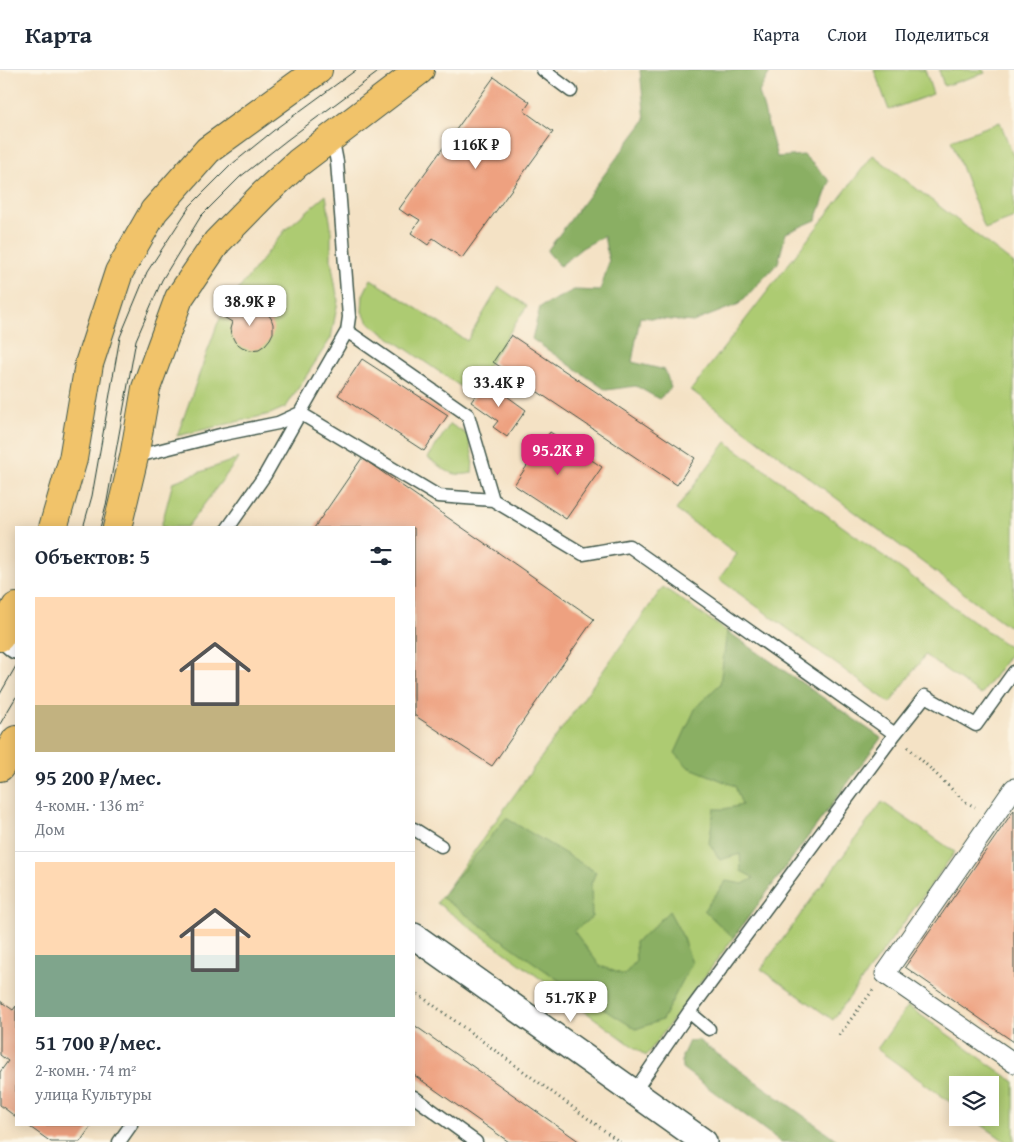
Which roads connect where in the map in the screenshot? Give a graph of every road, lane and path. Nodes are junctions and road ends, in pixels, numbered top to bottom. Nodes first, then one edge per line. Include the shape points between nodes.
1 (318, 70) edge
2 (420, 70) edge
3 (543, 70) edge
4 (571, 91) dead end
5 (332, 136) junction
6 (347, 331) junction
7 (300, 413) junction
8 (134, 457) junction
9 (493, 500) junction
10 (54, 526) edge
11 (117, 526) edge
12 (229, 526) edge
13 (15, 610) edge
14 (6, 639) edge
15 (1014, 672) edge
16 (895, 734) junction
17 (15, 742) edge
18 (0, 767) edge
19 (1014, 788) edge
20 (994, 818) junction
21 (415, 830) edge
22 (441, 846) dead end
23 (415, 937) edge
24 (886, 974) junction
25 (415, 992) edge
26 (688, 1012) junction
27 (709, 1029) dead end
28 (839, 1035) dead end
29 (1014, 1063) edge
30 (634, 1092) junction
31 (415, 1098) edge
32 (130, 1126) edge
33 (119, 1142) edge
34 (476, 1142) edge
35 (620, 1142) edge
36 (704, 1142) edge

1 - 10 main road via 208,150 154,210 127,256 118,272 89,364 73,459
2 - 5 main road
3 - 4 lane
5 - 6 lane via 337,162 349,317
5 - 8 main road via 264,192 217,242 179,298 146,388
6 - 7 lane
6 - 9 lane via 468,415
7 - 8 lane via 278,422
7 - 9 lane via 438,496
7 - 12 lane via 265,475
8 - 11 main road
9 - 16 lane via 582,554 629,546
13 - 14 main road
15 - 16 lane via 976,724 925,696
16 - 20 path via 964,801
16 - 26 lane
17 - 18 main road
19 - 20 street
20 - 24 street
21 - 22 lane
23 - 30 street
24 - 28 path
24 - 29 street
25 - 35 path
26 - 27 lane
26 - 30 lane
30 - 36 street
31 - 34 lane
32 - 33 lane

